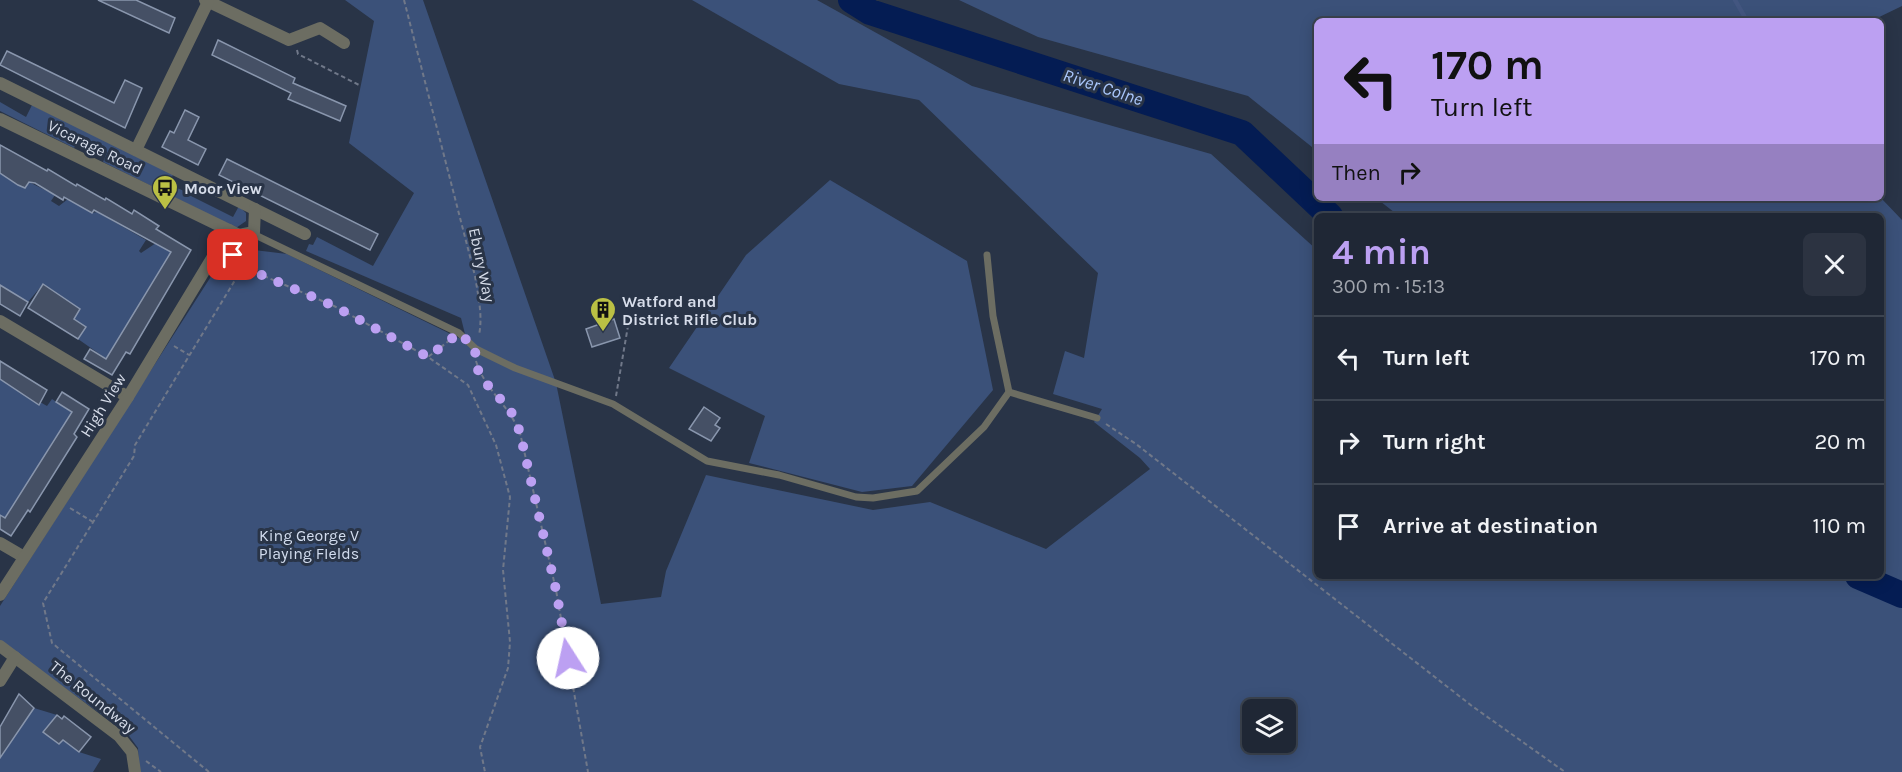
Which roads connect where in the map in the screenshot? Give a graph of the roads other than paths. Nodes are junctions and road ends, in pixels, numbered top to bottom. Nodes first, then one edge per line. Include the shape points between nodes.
1 (206, 1) edge
2 (344, 43) dead end
3 (0, 83) edge
4 (0, 119) edge
5 (136, 150) junction
6 (255, 209) junction
7 (229, 230) junction
8 (251, 233) junction
9 (305, 234) dead end
10 (987, 255) dead end
11 (0, 321) edge
12 (1009, 392) junction
13 (128, 397) junction
14 (1097, 418) road end
15 (0, 543) edge
16 (24, 557) junction
17 (0, 595) edge
18 (0, 646) edge
19 (15, 657) junction
20 (0, 681) edge
21 (135, 772) edge

1 - 2 street via 289,40 320,28
1 - 5 street
3 - 5 street, Vicarage Road
4 - 7 street, Vicarage Road
5 - 6 street, Vicarage Road
6 - 8 street
6 - 9 street, Vicarage Road
7 - 8 street, Vicarage Road via 239,235
7 - 13 street, High View
8 - 12 lane via 459,333 476,349 515,368 613,404 707,461 779,475 856,497 917,491 984,427
10 - 12 lane via 993,316
11 - 13 street
12 - 14 lane
13 - 16 street, High View
15 - 16 street
16 - 17 street, High View
18 - 19 street, The Roundway
19 - 20 street
19 - 21 street, The Roundway via 119,736 132,752

